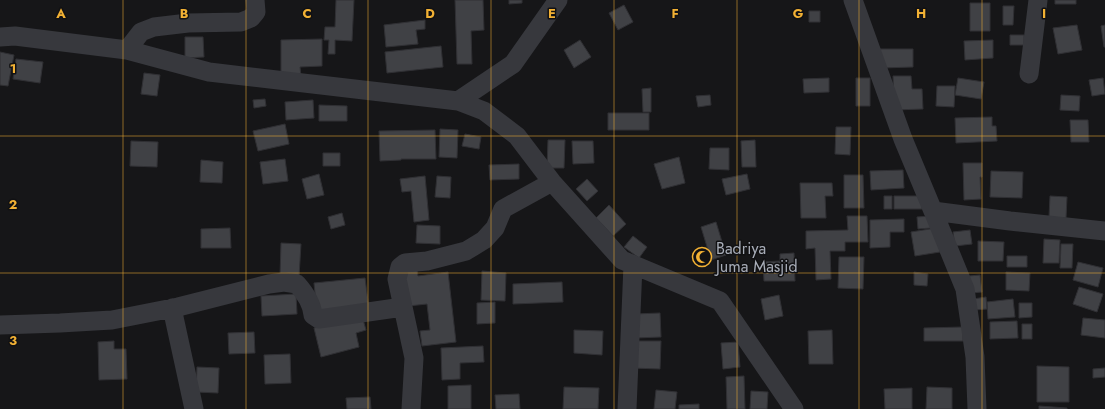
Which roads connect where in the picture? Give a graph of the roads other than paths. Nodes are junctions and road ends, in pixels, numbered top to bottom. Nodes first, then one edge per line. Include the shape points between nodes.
1 (256, 0) edge
2 (558, 0) edge
3 (853, 0) edge
4 (1038, 0) edge
5 (0, 37) edge
6 (127, 50) junction
7 (1029, 74) dead end
8 (458, 101) junction
9 (552, 182) junction
10 (933, 210) junction
11 (1105, 231) edge
12 (633, 265) junction
13 (172, 308) junction
14 (403, 308) junction
15 (0, 325) edge
16 (194, 409) edge
17 (411, 409) edge
18 (627, 409) edge
19 (794, 409) edge
20 (977, 409) edge

1 - 6 street via 256,12 251,18 241,22 188,23 154,28 141,32
2 - 8 street via 513,64
3 - 10 street via 902,139
4 - 7 street
5 - 6 street via 15,36
6 - 8 street via 209,72
8 - 9 street via 484,111 517,136
9 - 12 street via 622,260
9 - 14 street via 503,209 495,228 484,240 466,252 427,261 405,262 400,267 397,279
10 - 11 street
10 - 20 street via 965,289 975,357
12 - 18 street
12 - 19 street via 720,301
13 - 14 street via 284,282 297,284 303,290 313,315 320,319
13 - 15 street via 112,320
13 - 16 street
14 - 17 street via 414,358

